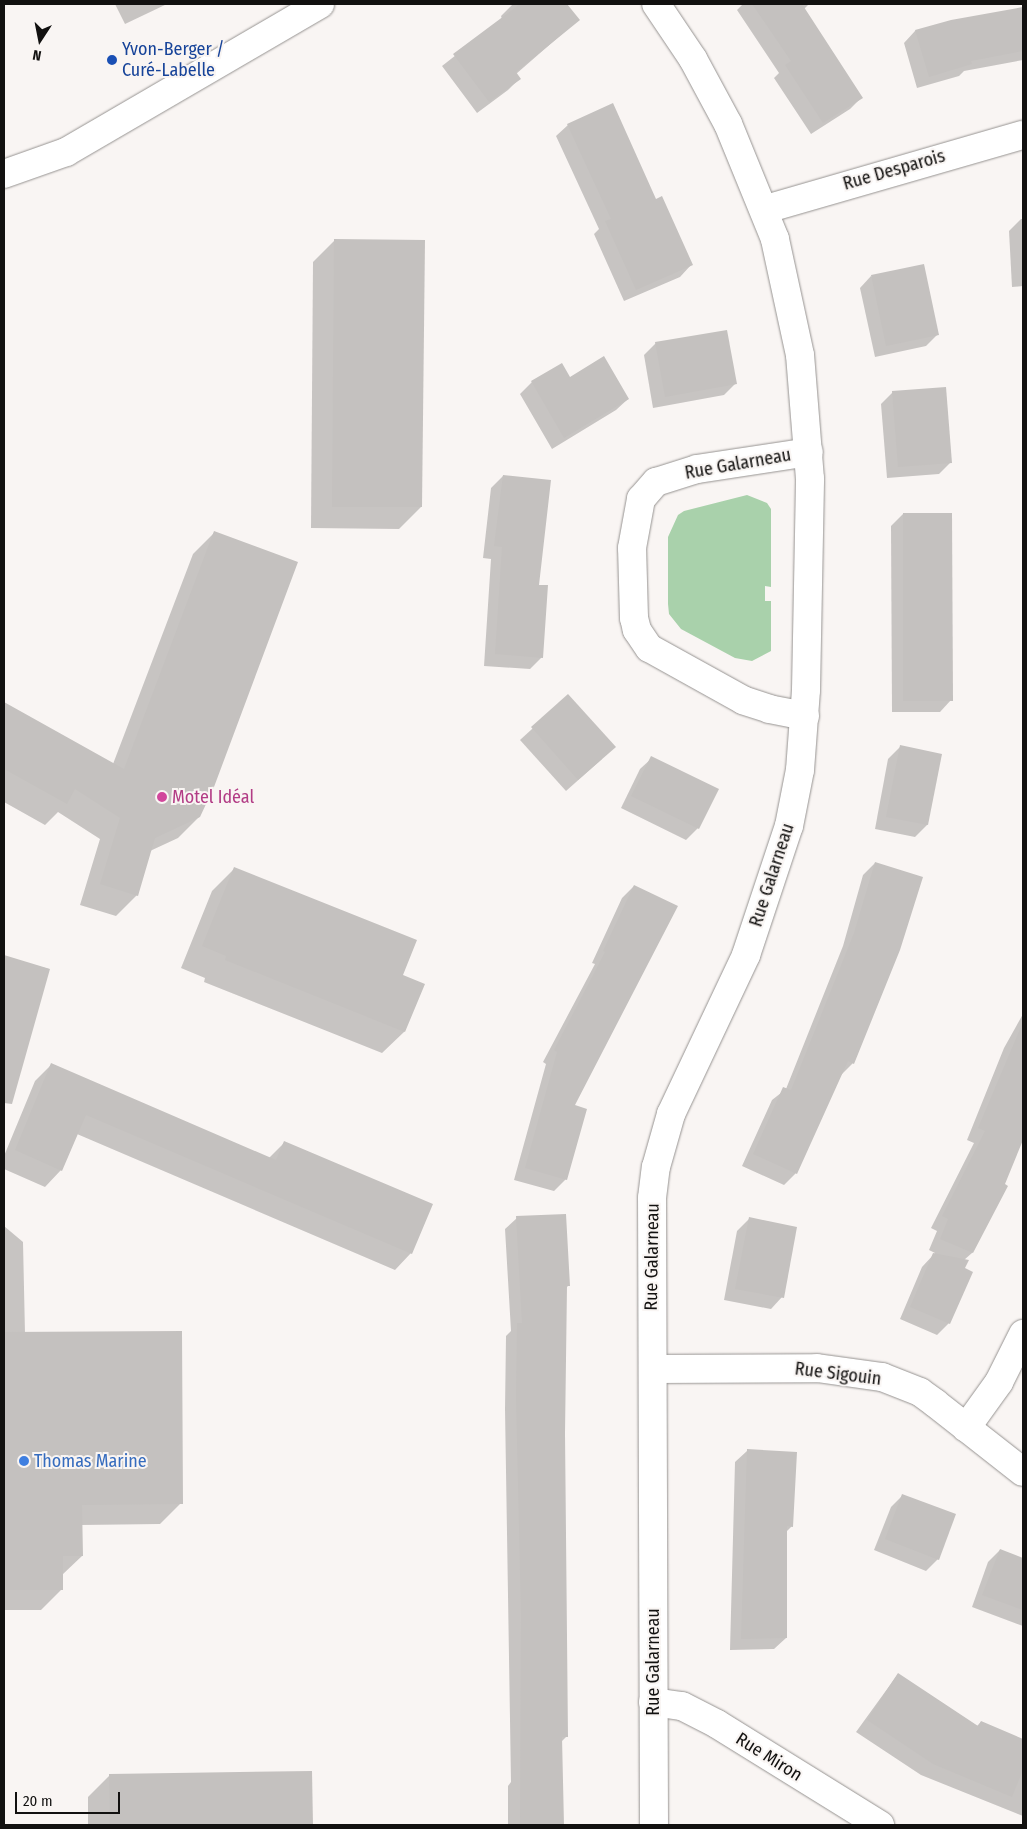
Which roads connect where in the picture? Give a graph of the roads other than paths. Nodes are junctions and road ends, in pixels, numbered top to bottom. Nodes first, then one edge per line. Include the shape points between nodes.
1 (320, 4) edge
2 (656, 4) edge
3 (1023, 135) edge
4 (4, 174) edge
5 (766, 209) junction
6 (809, 452) junction
7 (805, 716) junction
8 (1023, 1334) edge
9 (653, 1369) junction
10 (966, 1428) junction
11 (1023, 1472) edge
12 (653, 1702) junction
13 (654, 1825) edge
14 (880, 1825) edge

1 - 4 street via 66,152
2 - 5 street, Rue Galarneau via 693,59 728,124
3 - 5 street, Rue Desparois
5 - 6 street, Rue Galarneau via 797,333
6 - 7 street, Rue Galarneau
6 - 7 street, Rue Galarneau via 697,468 656,482 641,499 632,548 634,618 648,648 743,700 770,710
7 - 9 street, Rue Galarneau via 792,812 763,912 735,980 677,1097 660,1148 651,1223
8 - 10 street via 999,1382
9 - 10 street, Rue Sigouin via 802,1368 863,1374 920,1392
9 - 12 street, Rue Galarneau
10 - 11 street, Rue Sigouin
12 - 13 street, Rue Galarneau
12 - 14 street, Rue Miron via 682,1706 717,1724

